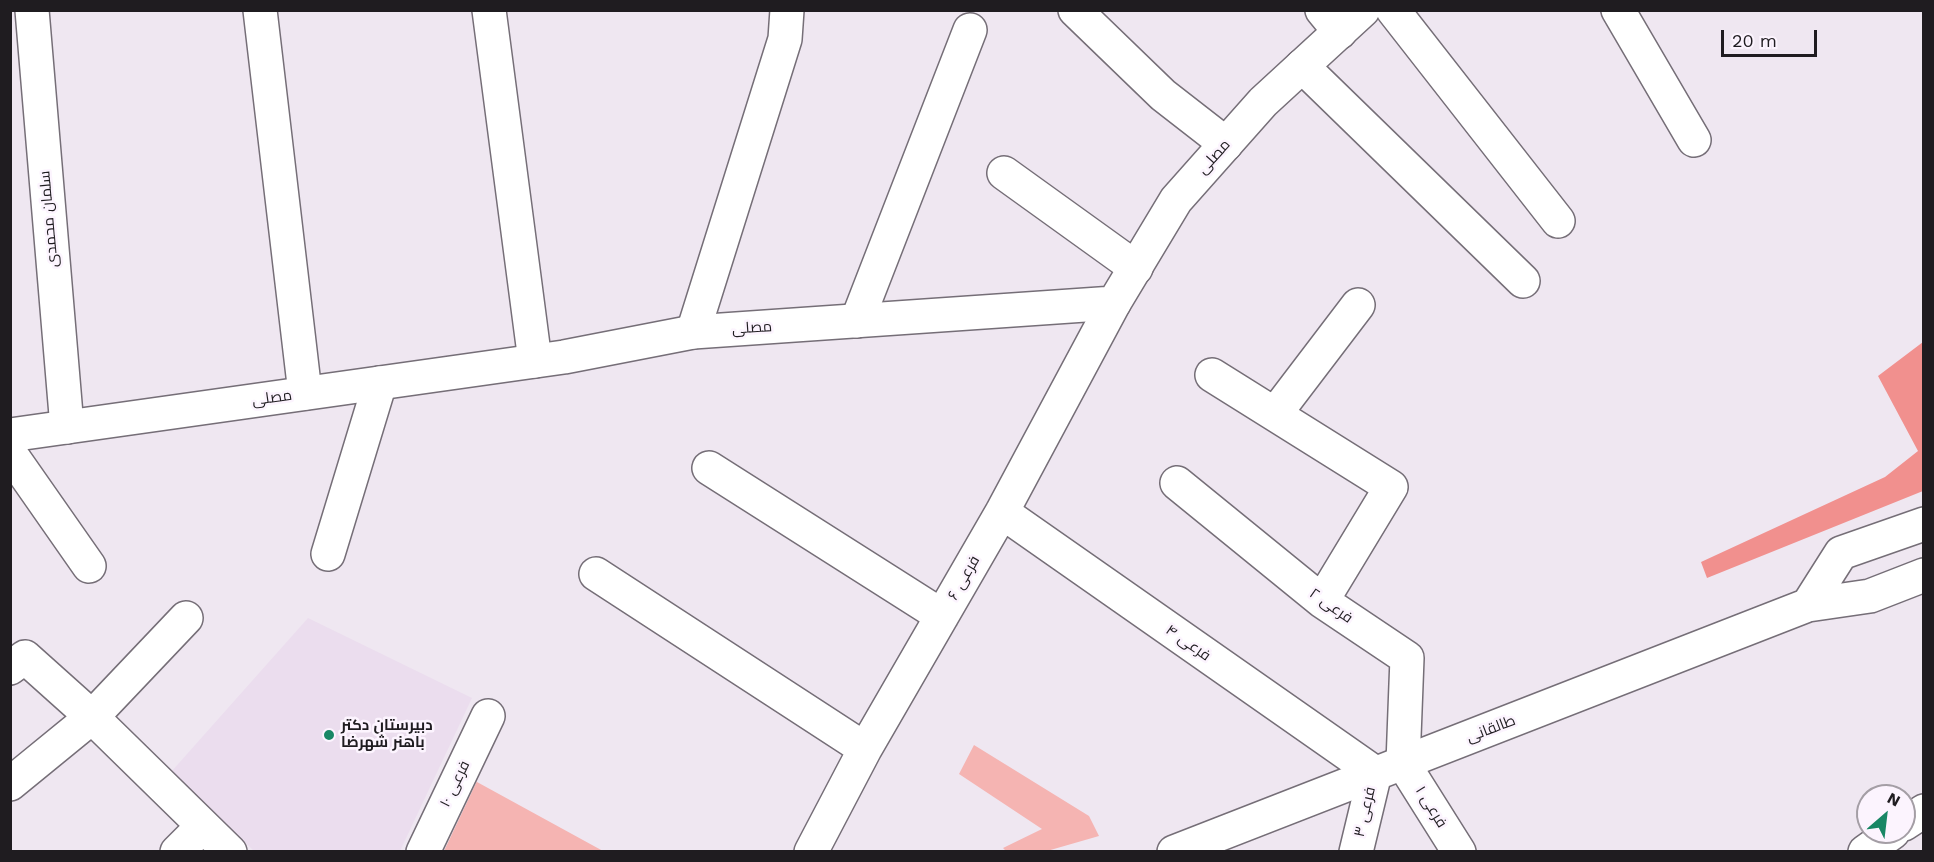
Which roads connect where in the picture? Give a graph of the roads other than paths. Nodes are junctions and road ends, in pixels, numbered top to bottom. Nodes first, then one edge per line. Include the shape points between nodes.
1 (32, 10) edge
2 (260, 10) edge
3 (489, 10) edge
4 (786, 10) edge
5 (1075, 10) edge
6 (1393, 10) edge
7 (1618, 10) edge
8 (1342, 18) edge
9 (970, 30) dead end
10 (1302, 66) junction
11 (1694, 140) dead end
12 (1226, 144) junction
13 (1004, 173) dead end
14 (1558, 221) dead end
15 (1136, 268) junction
16 (1523, 281) dead end
17 (1114, 303) junction
18 (1358, 305) dead end
19 (857, 321) junction
20 (693, 332) junction
21 (536, 361) junction
22 (1212, 375) dead end
23 (380, 383) junction
24 (305, 393) junction
25 (1275, 414) junction
26 (67, 427) junction
27 (10, 435) edge
28 (10, 453) edge
29 (710, 468) dead end
30 (1177, 483) dead end
31 (1002, 512) junction
32 (1923, 524) edge
33 (328, 554) dead end
34 (89, 566) dead end
35 (596, 574) dead end
36 (1923, 575) edge
37 (1322, 601) junction
38 (1808, 605) junction
39 (942, 616) junction
40 (186, 618) dead end
41 (10, 668) edge
42 (488, 716) dead end
43 (92, 717) junction
44 (865, 749) junction
45 (1389, 768) junction
46 (10, 784) edge
47 (203, 826) junction
48 (177, 852) edge
49 (230, 852) edge
50 (423, 852) edge
51 (811, 852) edge
52 (1174, 852) edge
53 (1356, 852) edge
54 (1459, 852) edge

1 - 26 street, سلمان محمدی
2 - 24 street
3 - 21 street
4 - 20 street via 785,39
5 - 12 street via 1163,95
6 - 14 street
7 - 11 street
8 - 10 street, مصلی
9 - 19 street
10 - 12 street, مصلی
10 - 16 street
12 - 15 street, مصلی via 1176,200
13 - 15 street
15 - 17 street, مصلی
17 - 19 street, مصلی
17 - 31 street, فرعی ۶
18 - 25 street
19 - 20 street, مصلی
20 - 21 street, مصلی
21 - 23 street, مصلی
22 - 25 street
23 - 24 street, مصلی
23 - 33 street
24 - 26 street, مصلی
25 - 37 street via 1391,487
26 - 27 street, مصلی
28 - 34 street
29 - 39 street
30 - 37 street, فرعی ۲
31 - 39 street, فرعی ۶
31 - 45 street, فرعی ۴
32 - 38 street via 1841,553
35 - 44 street
36 - 38 street, طالقانی via 1870,596
37 - 45 street, فرعی ۲ via 1407,658
38 - 45 street, طالقانی
39 - 44 street, فرعی ۶
40 - 43 street
41 - 43 street via 25,657
42 - 50 street, فرعی ۱۰
43 - 46 street
43 - 47 street
44 - 51 street, فرعی ۶
45 - 52 street, طالقانی
45 - 53 street, فرعی ۳
45 - 54 street, فرعی ۱
47 - 48 street
47 - 49 street

